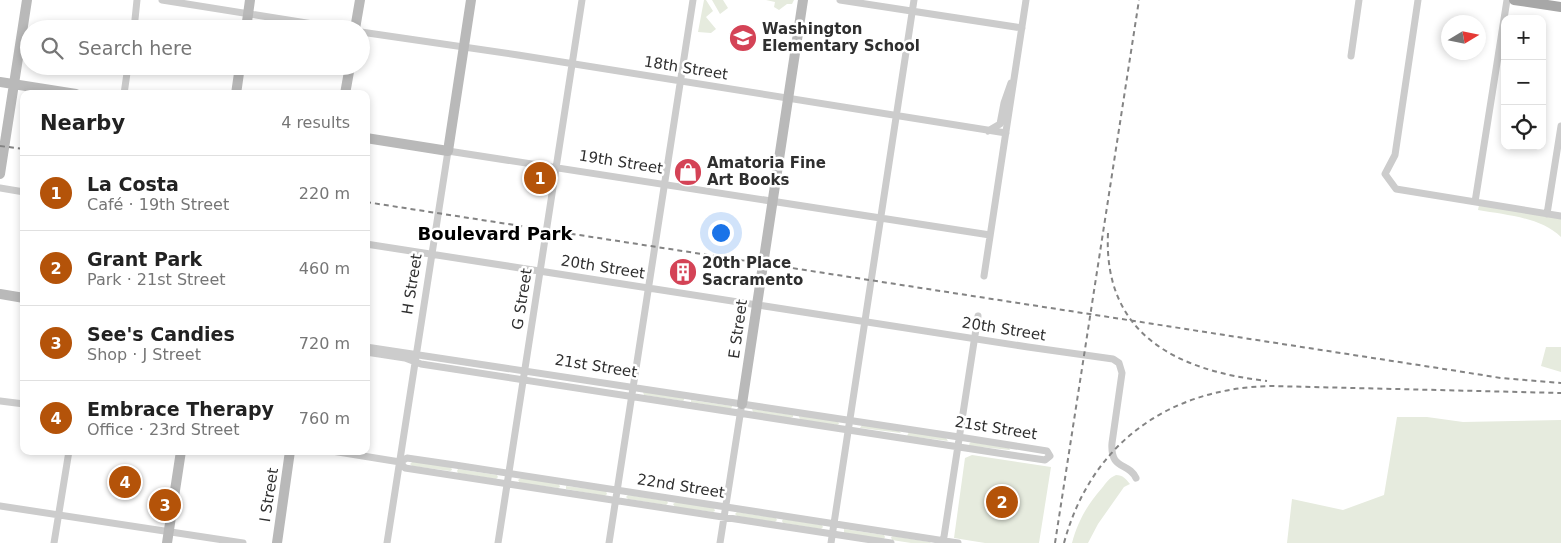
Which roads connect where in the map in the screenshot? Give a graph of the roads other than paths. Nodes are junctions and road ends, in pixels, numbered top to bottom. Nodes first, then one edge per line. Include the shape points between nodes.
1 (27, 0) edge
2 (138, 0) edge
3 (162, 0) edge
4 (250, 0) edge
5 (360, 0) edge
6 (471, 0) edge
7 (582, 0) edge
8 (693, 0) edge
9 (803, 0) edge
10 (840, 0) edge
11 (914, 0) edge
12 (1026, 0) edge
13 (1359, 0) edge
14 (1418, 0) edge
15 (1507, 0) edge
16 (1514, 0) edge
17 (1561, 7) edge
18 (912, 11) junction
19 (248, 14) junction
20 (24, 20) edge
21 (135, 20) edge
22 (247, 20) edge
23 (286, 20) edge
24 (357, 20) edge
25 (1022, 28) junction
26 (370, 33) edge
27 (20, 45) edge
28 (464, 48) junction
29 (1350, 56) dead end
30 (572, 64) junction
31 (1016, 66) junction
32 (127, 75) edge
33 (239, 75) edge
34 (348, 75) edge
35 (0, 82) edge
36 (680, 82) junction
37 (14, 84) junction
38 (51, 90) edge
39 (125, 90) edge
40 (237, 90) edge
41 (346, 90) edge
42 (788, 98) junction
43 (897, 115) junction
44 (1561, 126) edge
45 (988, 131) junction
46 (1006, 134) junction
47 (370, 139) edge
48 (448, 151) junction
49 (556, 168) junction
50 (0, 174) edge
51 (664, 184) junction
52 (0, 188) edge
53 (20, 191) edge
54 (772, 201) junction
55 (1475, 202) junction
56 (1547, 214) junction
57 (1561, 216) edge
58 (881, 218) junction
59 (990, 235) junction
60 (370, 245) edge
61 (432, 254) junction
62 (540, 271) junction
63 (984, 276) dead end
64 (649, 288) junction
65 (0, 294) edge
66 (20, 297) edge
67 (756, 310) junction
68 (978, 316) dead end
69 (866, 321) junction
70 (974, 338) junction
71 (370, 348) edge
72 (370, 353) edge
73 (417, 354) junction
74 (416, 362) junction
75 (525, 370) junction
76 (523, 379) junction
77 (633, 387) junction
78 (632, 396) junction
79 (0, 401) edge
80 (20, 404) edge
81 (741, 408) junction
82 (850, 420) junction
83 (849, 430) junction
84 (959, 437) junction
85 (1013, 446) junction
86 (958, 447) junction
87 (68, 455) edge
88 (180, 455) edge
89 (289, 455) edge
90 (357, 455) edge
91 (1011, 456) junction
92 (400, 462) junction
93 (509, 474) junction
94 (1136, 478) dead end
95 (507, 484) junction
96 (618, 490) junction
97 (616, 500) junction
98 (0, 506) edge
99 (726, 507) junction
100 (59, 514) junction
101 (724, 517) junction
102 (834, 524) junction
103 (168, 531) junction
104 (833, 534) junction
105 (943, 542) edge
106 (54, 543) edge
107 (167, 543) edge
108 (243, 543) edge
109 (276, 543) edge
110 (387, 543) edge
111 (498, 543) edge
112 (609, 543) edge
113 (720, 543) edge
114 (831, 543) edge
115 (890, 543) edge
116 (958, 543) edge

1 - 20 street
2 - 21 street
3 - 19 street
4 - 19 street
5 - 24 street
6 - 28 street, H Street
7 - 30 street, G Street
8 - 36 street
9 - 42 street, E Street
10 - 18 street
11 - 18 street
12 - 25 street
13 - 29 street
14 - 55 street via 1395,155 1385,174 1396,189
15 - 55 street
16 - 17 main road
18 - 25 street
18 - 43 street
19 - 22 street
19 - 23 street
25 - 31 street
26 - 28 street, 18th Street
27 - 37 street
28 - 30 street, 18th Street
28 - 48 street, H Street
30 - 36 street, 18th Street
30 - 49 street, G Street
31 - 45 street via 1000,124
31 - 46 street
32 - 39 street
33 - 40 street
34 - 41 street
35 - 37 street
36 - 42 street, 18th Street
36 - 51 street
37 - 38 street
37 - 50 street
42 - 43 street, 18th Street
42 - 54 street, E Street
43 - 45 street, 18th Street
43 - 58 street
44 - 56 street
45 - 46 street, 18th Street
46 - 59 street
47 - 48 street, 19th Street
48 - 49 street, 19th Street
48 - 61 street, H Street
49 - 51 street, 19th Street
49 - 62 street, G Street
51 - 54 street, 19th Street
51 - 64 street
52 - 53 street
54 - 58 street, 19th Street
54 - 67 street, E Street
55 - 56 street
56 - 57 street
58 - 59 street, 19th Street
58 - 69 street
59 - 63 street
60 - 61 street, 20th Street
61 - 62 street, 20th Street
61 - 73 street, H Street
62 - 64 street, 20th Street
62 - 75 street, G Street
64 - 67 street, 20th Street
64 - 77 street
65 - 66 street
67 - 69 street, 20th Street
67 - 81 street, E Street
68 - 70 street
69 - 70 street, 20th Street
69 - 82 street
70 - 84 street
70 - 94 street, 20th Street via 1116,361 1122,378 1112,453 1118,464 1130,470
71 - 73 street, 21st Street
72 - 74 street, 21st Street
73 - 74 street, H Street
73 - 75 street, 21st Street
74 - 76 street, 21st Street
74 - 92 street, H Street
75 - 76 street, G Street
75 - 77 street, 21st Street
76 - 78 street, 21st Street
76 - 93 street, G Street
77 - 78 street
77 - 81 street, 21st Street
78 - 81 street, 21st Street
78 - 96 street
79 - 80 street
81 - 82 street, 21st Street
81 - 83 street, 21st Street
81 - 99 street, E Street
82 - 83 street
82 - 84 street, 21st Street
83 - 86 street, 21st Street
83 - 102 street
84 - 85 street, 21st Street
84 - 86 street
85 - 91 street
85 - 91 street, 21st Street via 1046,451 1050,456 1045,460
86 - 91 street, 21st Street
86 - 105 street
87 - 100 street
88 - 103 street
89 - 109 street, I Street
90 - 92 street, 22nd Street
92 - 93 street, 22nd Street via 407,458
92 - 95 street, 22nd Street via 405,468
92 - 110 street, H Street
93 - 95 street, G Street
93 - 96 street, 22nd Street
95 - 97 street, 22nd Street
95 - 111 street, G Street
96 - 97 street
96 - 99 street, 22nd Street
97 - 101 street, 22nd Street
97 - 112 street
98 - 100 street
99 - 101 street, E Street
99 - 102 street, 22nd Street
100 - 103 street
100 - 106 street
101 - 104 street, 22nd Street
101 - 113 street, E Street
102 - 104 street
102 - 105 street, 22nd Street
103 - 107 street
103 - 108 street
104 - 114 street
104 - 115 street, 22nd Street
105 - 116 street, 22nd Street

